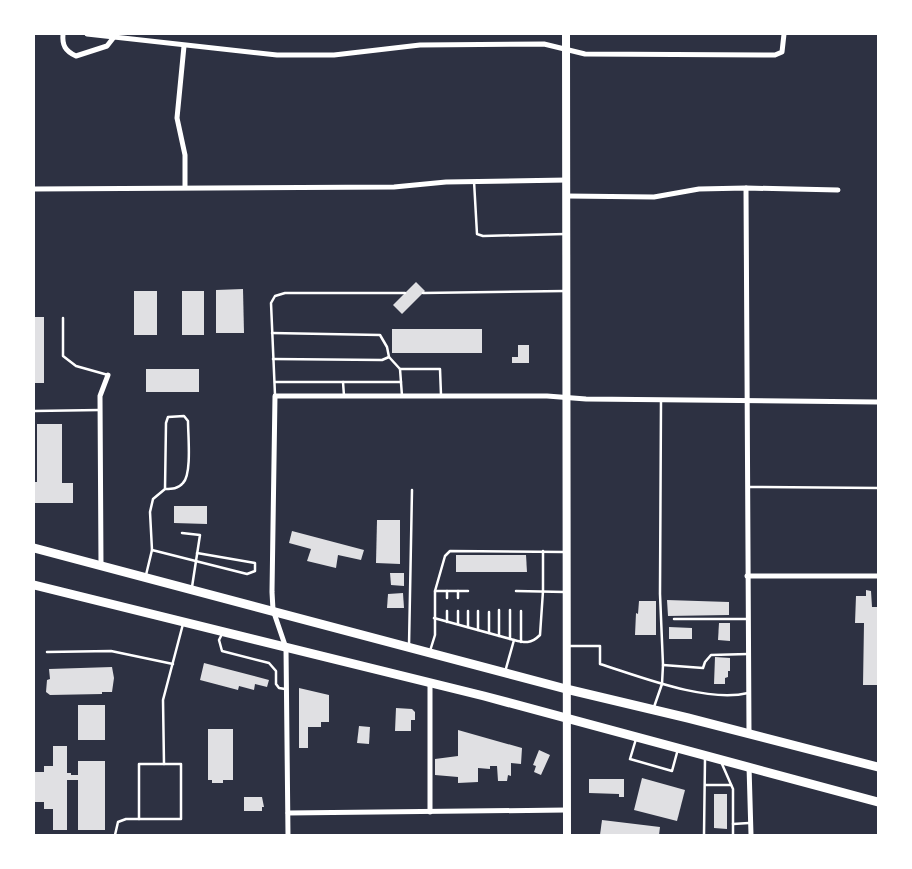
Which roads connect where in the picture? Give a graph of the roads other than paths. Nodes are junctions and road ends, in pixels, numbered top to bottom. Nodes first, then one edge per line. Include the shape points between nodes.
1 (63, 34) edge
2 (87, 34) edge
3 (566, 34) edge
4 (784, 34) edge
5 (114, 37) junction
6 (184, 46) junction
7 (566, 50) junction
8 (567, 180) junction
9 (474, 182) junction
10 (185, 187) junction
11 (746, 188) junction
12 (34, 189) edge
13 (838, 190) dead end
14 (567, 196) junction
15 (567, 234) junction
16 (567, 291) junction
17 (423, 293) dead end
18 (405, 294) dead end
19 (62, 318) dead end
20 (272, 333) junction
21 (389, 357) junction
22 (273, 359) junction
23 (400, 369) junction
24 (108, 374) joint
25 (275, 382) junction
26 (343, 382) junction
27 (401, 382) junction
28 (275, 396) junction
29 (344, 396) junction
30 (402, 396) junction
31 (441, 396) junction
32 (566, 398) junction
33 (661, 400) junction
34 (746, 400) junction
35 (878, 402) edge
36 (100, 410) junction
37 (34, 412) edge
38 (746, 487) junction
39 (878, 488) edge
40 (165, 489) junction
41 (412, 490) dead end
42 (182, 533) dead end
43 (34, 548) edge
44 (152, 550) junction
45 (543, 551) junction
46 (566, 552) junction
47 (197, 553) junction
48 (195, 560) junction
49 (101, 565) junction
50 (146, 576) junction
51 (747, 576) junction
52 (878, 576) edge
53 (34, 585) edge
54 (192, 589) junction
55 (435, 591) junction
56 (447, 591) junction
57 (458, 591) junction
58 (468, 591) dead end
59 (543, 591) junction
60 (566, 592) junction
61 (520, 596) dead end
62 (447, 598) dead end
63 (458, 598) dead end
64 (273, 610) junction
65 (499, 610) dead end
66 (510, 610) dead end
67 (447, 611) dead end
68 (458, 611) dead end
69 (468, 611) dead end
70 (478, 611) dead end
71 (521, 611) dead end
72 (489, 612) dead end
73 (434, 618) junction
74 (674, 619) dead end
75 (748, 619) junction
76 (447, 622) junction
77 (184, 623) junction
78 (458, 625) junction
79 (468, 628) junction
80 (478, 630) junction
81 (222, 632) junction
82 (489, 633) junction
83 (499, 636) junction
84 (510, 639) junction
85 (514, 640) junction
86 (521, 642) junction
87 (566, 646) junction
88 (409, 647) junction
89 (286, 648) junction
90 (48, 652) dead end
91 (430, 652) junction
92 (748, 654) junction
93 (173, 664) junction
94 (663, 666) junction
95 (505, 672) junction
96 (430, 682) junction
97 (662, 684) junction
98 (566, 689) junction
99 (287, 690) junction
100 (748, 693) junction
101 (653, 711) junction
102 (566, 717) junction
103 (749, 733) junction
104 (636, 737) junction
105 (678, 748) junction
106 (705, 755) junction
107 (721, 759) junction
108 (164, 764) junction
109 (749, 766) junction
110 (878, 767) edge
111 (706, 785) junction
112 (730, 785) junction
113 (878, 802) edge
114 (566, 810) junction
115 (430, 812) junction
116 (288, 813) junction
117 (139, 819) junction
118 (751, 823) junction
119 (733, 824) junction
120 (115, 835) edge
121 (288, 835) edge
122 (567, 835) edge
123 (704, 835) edge
124 (733, 835) edge
125 (751, 835) edge

1 - 5 street via 63,46 76,56 107,46
2 - 5 street
3 - 7 main road
4 - 7 street via 782,52 775,55 585,54
5 - 6 street
6 - 7 street via 305,56 437,44 544,44
6 - 10 street via 177,118 185,156
7 - 8 main road
8 - 9 street
8 - 14 main road
9 - 10 street via 394,187
9 - 15 lane via 476,231 483,236
10 - 12 street
11 - 13 street
11 - 14 street via 699,189 654,197
11 - 34 street
14 - 15 main road
15 - 16 main road
16 - 17 lane
16 - 32 main road
18 - 20 lane via 285,293 275,296 271,303
19 - 24 lane via 63,356 76,366
20 - 21 lane via 380,335
20 - 22 lane
21 - 22 lane via 382,360
21 - 23 lane
22 - 25 lane
23 - 27 lane
23 - 31 lane via 440,369
24 - 36 street via 100,396
25 - 26 lane
25 - 28 lane
26 - 27 lane
26 - 29 lane
27 - 30 lane
28 - 29 street
28 - 64 street
29 - 30 street
30 - 31 street
31 - 32 street
32 - 33 street
32 - 46 main road
33 - 34 street
33 - 94 lane
34 - 35 street
34 - 38 street
36 - 37 lane
36 - 49 street
38 - 39 lane
38 - 51 street
40 - 40 lane via 166,423 173,415 184,416 188,421 188,474 184,483
40 - 44 lane via 153,499 150,512
41 - 88 lane
42 - 47 lane via 200,535
43 - 49 highway
44 - 48 lane
44 - 50 lane
45 - 46 lane
45 - 55 lane via 450,551 445,556
45 - 59 lane
46 - 60 main road
47 - 48 lane
47 - 48 lane via 255,563 256,571 247,574
48 - 54 lane
49 - 50 highway
50 - 54 highway
51 - 52 street
51 - 75 street
53 - 77 highway
54 - 64 highway
55 - 56 lane
55 - 73 lane
56 - 57 lane
56 - 62 lane
57 - 58 lane
57 - 63 lane
59 - 60 lane
59 - 61 lane via 518,591
59 - 86 lane via 540,635 533,642
60 - 87 main road
64 - 88 highway
64 - 89 street
65 - 83 lane
66 - 84 lane
67 - 76 lane
68 - 78 lane
69 - 79 lane
70 - 80 lane
71 - 86 lane
72 - 82 lane
73 - 76 lane
73 - 91 lane via 435,635
74 - 75 lane
75 - 92 street
76 - 78 lane
77 - 81 highway
77 - 93 lane
78 - 79 lane
79 - 80 lane
80 - 82 lane
81 - 89 highway
81 - 99 lane via 219,640 222,651 269,663 276,670 276,684
82 - 83 lane
83 - 84 lane
84 - 85 lane
85 - 86 lane
85 - 95 lane
87 - 97 lane via 600,646 600,664
87 - 98 main road
88 - 91 highway
89 - 96 highway
89 - 99 street
90 - 93 lane via 111,651
91 - 95 highway
92 - 94 lane via 711,655 703,668 697,669
92 - 100 street
93 - 108 lane via 163,700
94 - 97 lane
95 - 98 highway
96 - 102 highway
96 - 115 street
97 - 100 lane via 731,697
97 - 101 lane
98 - 101 highway
98 - 102 main road
99 - 116 street
100 - 103 street
101 - 103 highway
102 - 104 highway
102 - 114 main road
103 - 110 highway
104 - 105 highway
104 - 105 lane via 630,760 672,771
105 - 106 highway
106 - 107 highway
106 - 111 lane
107 - 109 highway
107 - 112 lane
108 - 117 lane via 139,764
108 - 117 lane via 181,764 181,819
109 - 113 highway
109 - 118 street
111 - 112 lane
111 - 123 lane
112 - 119 lane via 733,789
114 - 115 street
114 - 122 main road
115 - 116 street
116 - 121 street
117 - 120 lane via 126,818 118,822
118 - 119 lane
118 - 125 street
119 - 124 lane

